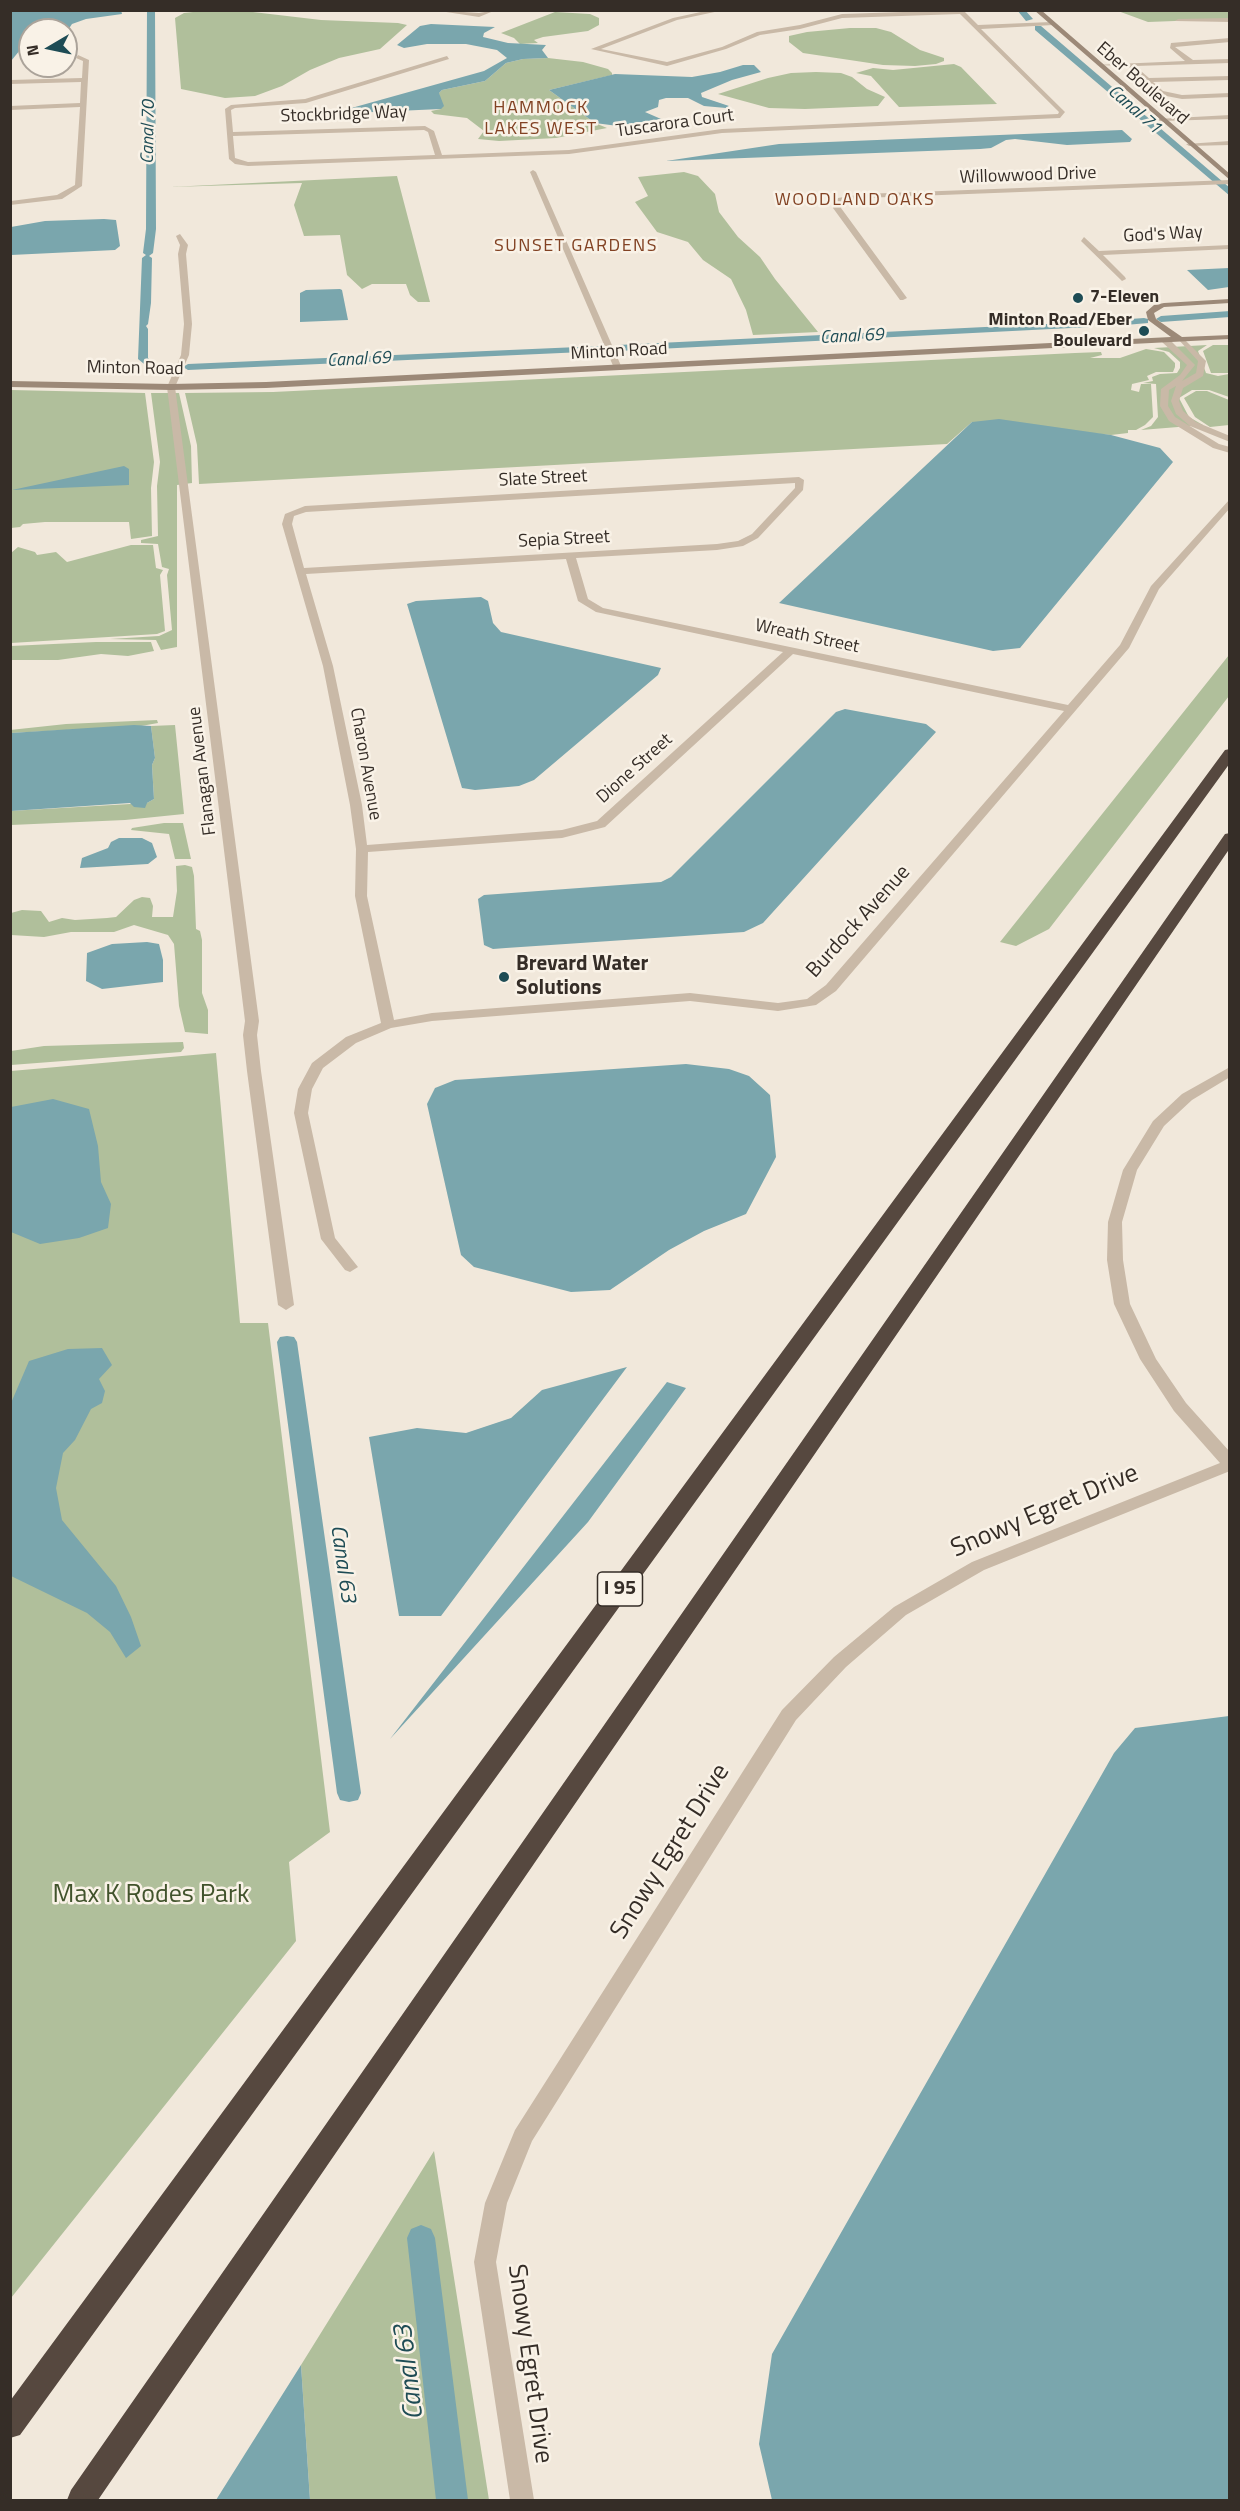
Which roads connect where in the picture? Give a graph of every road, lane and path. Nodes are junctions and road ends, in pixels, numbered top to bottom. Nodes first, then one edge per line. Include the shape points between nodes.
1 (436, 10) edge
2 (493, 10) edge
3 (721, 10) edge
4 (1037, 10) edge
5 (960, 11) edge
6 (1230, 20) edge
7 (1178, 21) dead end
8 (1049, 22) junction
9 (975, 25) junction
10 (1230, 40) edge
11 (78, 57) dead end
12 (447, 58) dead end
13 (1230, 61) edge
14 (1191, 62) junction
15 (1130, 64) junction
16 (1098, 65) junction
17 (1230, 78) edge
18 (84, 80) junction
19 (1148, 80) junction
20 (10, 82) edge
21 (1230, 95) edge
22 (83, 105) junction
23 (10, 108) edge
24 (1230, 117) edge
25 (1160, 119) junction
26 (230, 134) junction
27 (1230, 143) edge
28 (1190, 144) junction
29 (439, 157) junction
30 (533, 172) dead end
31 (1229, 180) edge
32 (11, 203) edge
33 (180, 236) dead end
34 (1084, 239) dead end
35 (1230, 247) edge
36 (1098, 253) junction
37 (1122, 279) dead end
38 (903, 298) dead end
39 (1230, 301) edge
40 (1230, 330) edge
41 (1230, 336) edge
42 (1166, 337) junction
43 (1182, 339) junction
44 (616, 365) junction
45 (10, 377) edge
46 (1187, 378) junction
47 (172, 383) junction
48 (10, 384) edge
49 (1164, 406) junction
50 (1177, 406) junction
51 (1196, 425) junction
52 (1186, 428) junction
53 (1228, 439) edge
54 (1206, 441) junction
55 (1230, 450) edge
56 (799, 480) joint
57 (1230, 502) edge
58 (290, 514) joint
59 (570, 556) junction
60 (300, 571) junction
61 (790, 651) junction
62 (1071, 710) junction
63 (1230, 753) edge
64 (1230, 837) edge
65 (362, 849) junction
66 (388, 1025) junction
67 (1230, 1071) edge
68 (350, 1267) dead end
69 (286, 1305) dead end
70 (1230, 1464) edge
71 (10, 2425) edge
72 (81, 2500) edge
73 (522, 2500) edge

1 - 2 street via 478,15
3 - 5 street via 675,19 594,49 667,64 724,48 759,33 842,16
4 - 8 main road, Eber Boulevard
5 - 9 street
6 - 7 street
8 - 9 street
8 - 16 main road, Eber Boulevard
9 - 29 street, Tuscarora Court via 1062,112 1060,116 739,129 598,149
10 - 14 street via 1173,44
11 - 18 street via 86,60
12 - 26 street, Tuscarora Court via 306,101 233,106 228,109
13 - 14 street
14 - 15 street
15 - 16 street
15 - 19 street
16 - 25 main road, Eber Boulevard
17 - 19 street
18 - 20 street
18 - 22 street
19 - 21 street via 1161,93 1182,97
22 - 23 street
22 - 32 street via 78,186 59,197
24 - 25 street
25 - 28 main road, Eber Boulevard
26 - 29 street, Stockbridge Way via 425,128 431,131
26 - 29 street, Tuscarora Court via 232,159 237,163
27 - 28 street
28 - 31 main road, Eber Boulevard
30 - 44 street
31 - 38 street, Willowwood Drive via 841,200 837,208
33 - 47 street via 184,245 188,324 185,355
34 - 36 street, God's Way
35 - 36 street, God's Way
36 - 37 street, God's Way
39 - 42 main road via 1157,307 1150,316
40 - 42 main road, Minton Road
41 - 43 main road, Minton Road
42 - 43 main road, Minton Road
42 - 44 main road, Minton Road
42 - 46 street via 1191,365
43 - 46 street via 1202,361 1200,374
44 - 47 main road, Minton Road via 266,385
45 - 47 main road, Minton Road
46 - 49 street via 1166,389
46 - 50 street via 1179,387
47 - 48 main road, Minton Road
47 - 69 street, Flanagan Avenue via 252,1022 254,1071
49 - 50 street
49 - 52 street via 1172,419
50 - 51 street
51 - 52 street
51 - 53 street
52 - 54 street
53 - 54 street
54 - 55 street
56 - 58 street, Slate Street via 304,509
56 - 59 street, Sepia Street via 800,488 755,536 740,544
57 - 62 street, Burdock Avenue via 1155,588 1125,645
58 - 60 street, Charon Avenue via 287,524
59 - 60 street, Sepia Street
59 - 61 street, Wreath Street via 583,601 600,610
60 - 65 street, Charon Avenue via 328,666
61 - 62 street, Wreath Street
61 - 65 street, Dione Street via 601,824 562,834
62 - 66 street, Burdock Avenue via 831,988 811,1002 778,1007 690,997 432,1017
63 - 71 highway, I 95
64 - 72 highway
65 - 66 street, Charon Avenue via 361,896
66 - 68 street, Burdock Avenue via 351,1040 318,1066 305,1089 301,1113 328,1239
67 - 70 street via 1187,1097 1158,1124 1130,1170 1115,1222 1115,1260 1122,1304 1148,1359 1180,1407
70 - 73 street, Snowy Egret Drive via 978,1566 900,1611 840,1662 789,1715 523,2137 496,2203 485,2262

